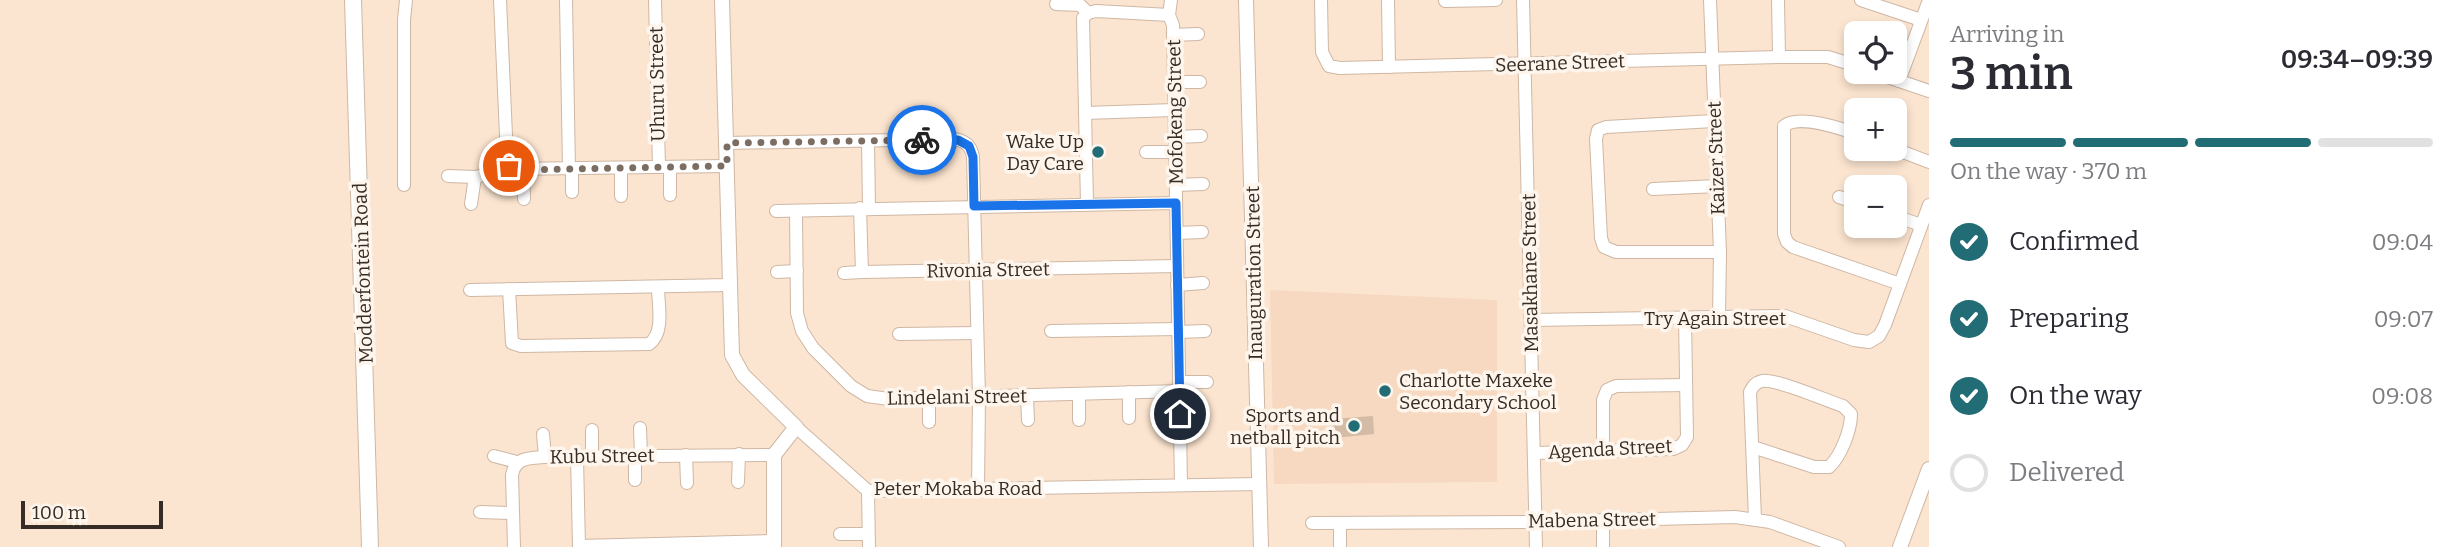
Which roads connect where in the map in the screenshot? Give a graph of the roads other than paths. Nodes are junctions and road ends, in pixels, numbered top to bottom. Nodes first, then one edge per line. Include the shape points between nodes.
1 (354, 0) edge
2 (406, 0) edge
3 (500, 0) edge
4 (566, 0) edge
5 (655, 0) edge
6 (722, 0) edge
7 (1171, 0) edge
8 (1246, 0) edge
9 (1321, 0) edge
10 (1388, 0) edge
11 (1496, 0) edge
12 (1523, 0) edge
13 (1710, 0) edge
14 (1778, 0) edge
15 (1861, 0) edge
16 (1929, 0) edge
17 (1445, 1) edge
18 (1056, 4) dead end
19 (1088, 13) junction
20 (1169, 15) junction
21 (1921, 20) junction
22 (1198, 34) dead end
23 (1173, 35) junction
24 (1779, 57) junction
25 (1712, 58) junction
26 (1907, 59) edge
27 (1844, 62) edge
28 (1526, 64) junction
29 (1389, 67) junction
30 (1174, 82) junction
31 (1200, 82) dead end
32 (1907, 84) edge
33 (1929, 91) edge
34 (1174, 110) junction
35 (1085, 113) junction
36 (1714, 121) junction
37 (1844, 130) edge
38 (1201, 136) dead end
39 (1175, 137) junction
40 (868, 141) junction
41 (727, 143) junction
42 (1146, 152) dead end
43 (1175, 152) junction
44 (1907, 154) edge
45 (1929, 162) edge
46 (727, 166) junction
47 (665, 167) junction
48 (621, 168) junction
49 (570, 169) junction
50 (516, 170) junction
51 (448, 176) dead end
52 (475, 177) junction
53 (1203, 184) dead end
54 (404, 185) dead end
55 (1176, 185) junction
56 (1717, 186) junction
57 (1653, 189) dead end
58 (572, 192) dead end
59 (670, 195) dead end
60 (621, 196) dead end
61 (1839, 197) dead end
62 (524, 199) dead end
63 (1844, 199) edge
64 (1176, 203) junction
65 (471, 204) dead end
66 (1087, 204) junction
67 (1929, 205) edge
68 (974, 206) junction
69 (865, 208) junction
70 (776, 211) dead end
71 (796, 211) junction
72 (1907, 220) edge
73 (1922, 225) junction
74 (1202, 232) dead end
75 (1177, 233) junction
76 (1720, 252) junction
77 (1177, 266) junction
78 (797, 271) junction
79 (975, 271) junction
80 (777, 272) dead end
81 (862, 272) junction
82 (844, 273) dead end
83 (1203, 283) dead end
84 (1900, 284) junction
85 (729, 285) junction
86 (1177, 285) junction
87 (658, 287) junction
88 (509, 289) junction
89 (470, 290) dead end
90 (1719, 317) junction
91 (1685, 318) junction
92 (1531, 320) junction
93 (1179, 330) junction
94 (1051, 331) dead end
95 (1205, 331) dead end
96 (977, 333) junction
97 (899, 334) dead end
98 (1207, 382) dead end
99 (1686, 385) junction
100 (1180, 387) junction
101 (1129, 392) junction
102 (1079, 394) junction
103 (1027, 396) junction
104 (979, 397) junction
105 (929, 398) junction
106 (1129, 418) dead end
107 (1079, 419) dead end
108 (1028, 420) dead end
109 (929, 422) dead end
110 (796, 427) junction
111 (640, 428) dead end
112 (592, 430) dead end
113 (543, 434) dead end
114 (1753, 447) junction
115 (1603, 451) junction
116 (1535, 453) junction
117 (739, 454) junction
118 (686, 455) junction
119 (774, 455) junction
120 (494, 456) dead end
121 (592, 456) junction
122 (638, 456) junction
123 (545, 457) junction
124 (577, 457) junction
125 (517, 462) junction
126 (1929, 469) edge
127 (635, 480) dead end
128 (738, 482) dead end
129 (687, 483) dead end
130 (1259, 484) junction
131 (1181, 485) junction
132 (978, 490) junction
133 (869, 491) junction
134 (480, 512) dead end
135 (513, 513) junction
136 (1755, 519) junction
137 (1603, 520) junction
138 (1535, 522) junction
139 (1312, 523) dead end
140 (1340, 523) junction
141 (840, 534) dead end
142 (869, 540) edge
143 (1807, 542) edge
144 (774, 544) edge
145 (370, 547) edge
146 (514, 547) edge
147 (579, 547) edge
148 (1261, 547) edge
149 (1340, 547) edge
150 (1536, 547) edge
151 (1603, 547) edge
152 (1839, 547) edge
153 (1900, 547) edge

1 - 145 main road, Modderfontein Road
2 - 54 street
3 - 50 street via 507,158
4 - 49 street
5 - 47 street, Uhuru Street
6 - 41 street, Peter Mokaba Road
7 - 20 street
8 - 130 street, Inauguration Street
9 - 29 street, Seerane Street via 1322,52 1329,66
10 - 29 street
11 - 17 street
12 - 28 street, Masakhane Street
13 - 25 street, Kaizer Street
14 - 24 street
15 - 21 street
16 - 21 street
18 - 19 street, Mofokeng Street via 1080,5
19 - 20 street, Mofokeng Street
19 - 35 street via 1083,18
20 - 23 street, Mofokeng Street
21 - 26 street
22 - 23 street
23 - 30 street, Mofokeng Street
24 - 25 street, Seerane Street
24 - 27 street, Seerane Street
25 - 28 street, Seerane Street
25 - 36 street, Kaizer Street
28 - 29 street, Seerane Street
28 - 92 street, Masakhane Street
30 - 31 street
30 - 34 street, Mofokeng Street
32 - 33 street
34 - 35 street
34 - 39 street, Mofokeng Street
35 - 66 street
36 - 56 street, Kaizer Street
36 - 76 street via 1606,127 1598,130 1596,139 1604,247 1616,252
37 - 84 street via 1791,121 1784,126 1784,234 1793,247
38 - 39 street
39 - 43 street, Mofokeng Street
40 - 41 street
40 - 68 street via 963,141 973,157
40 - 69 street
41 - 46 street, Peter Mokaba Road
42 - 43 street
43 - 55 street, Mofokeng Street
44 - 45 street
46 - 47 street
46 - 85 street, Peter Mokaba Road
47 - 48 street
47 - 59 street, Uhuru Street
48 - 49 street
48 - 60 street
49 - 50 street
49 - 58 street
50 - 52 street
50 - 62 street
51 - 52 street
52 - 65 street
53 - 55 street
55 - 64 street, Mofokeng Street
56 - 57 street
56 - 76 street, Kaizer Street
61 - 63 street
64 - 66 street
64 - 75 street, Mofokeng Street
66 - 68 street
67 - 73 street, Try Again Street
68 - 69 street
68 - 79 street
69 - 71 street
69 - 81 street
70 - 71 street
71 - 78 street, Lindelani Street
72 - 73 street
73 - 84 street, Try Again Street
74 - 75 street
75 - 77 street, Mofokeng Street
76 - 90 street, Kaizer Street
77 - 79 street, Rivonia Street
77 - 86 street, Mofokeng Street
78 - 80 street
78 - 105 street, Lindelani Street via 802,331 851,386 876,398
79 - 81 street, Rivonia Street
79 - 96 street
81 - 82 street, Rivonia Street
83 - 86 street
84 - 90 street, Try Again Street via 1885,326 1869,342 1786,316
85 - 87 street
85 - 110 street, Peter Mokaba Road via 730,341 736,366
86 - 93 street, Mofokeng Street
87 - 88 street
87 - 88 street via 656,339 649,344 597,345 512,343
88 - 89 street
90 - 91 street, Try Again Street
91 - 92 street, Try Again Street
91 - 99 street, Agenda Street
92 - 116 street, Masakhane Street
93 - 94 street
93 - 95 street
93 - 100 street, Mofokeng Street
96 - 97 street
96 - 104 street
98 - 100 street, Lindelani Street
99 - 115 street, Agenda Street via 1687,437 1682,445
99 - 115 street via 1607,390 1602,400
100 - 101 street, Lindelani Street
100 - 131 street, Mofokeng Street
101 - 102 street, Lindelani Street
101 - 106 street
102 - 103 street, Lindelani Street
102 - 107 street
103 - 104 street, Lindelani Street
103 - 108 street
104 - 105 street, Lindelani Street
104 - 132 street
105 - 109 street
110 - 119 street
110 - 133 street, Peter Mokaba Road
111 - 122 street
112 - 121 street
113 - 123 street
114 - 114 street via 1750,392 1758,382 1843,406 1851,414 1842,446 1829,467 1814,467
114 - 136 street
115 - 116 street, Agenda Street
116 - 138 street, Masakhane Street
117 - 118 street, Kubu Street
117 - 119 street, Kubu Street
117 - 128 street
118 - 122 street, Kubu Street
118 - 129 street
119 - 144 street
120 - 125 street
121 - 122 street, Kubu Street
121 - 124 street, Kubu Street
122 - 127 street
123 - 124 street, Kubu Street
123 - 125 street, Kubu Street
124 - 147 street
125 - 135 street via 512,475
126 - 153 street
130 - 131 street, Peter Mokaba Road
130 - 148 street, Inauguration Street
131 - 132 street, Peter Mokaba Road
132 - 133 street, Peter Mokaba Road
133 - 142 street
134 - 135 street
135 - 146 street
136 - 137 street, Mabena Street
136 - 143 street, Mabena Street
137 - 138 street, Mabena Street
137 - 151 street
138 - 140 street, Mabena Street
138 - 150 street, Masakhane Street
139 - 140 street, Mabena Street
140 - 149 street
141 - 142 street
143 - 152 street, Mabena Street
144 - 147 street

